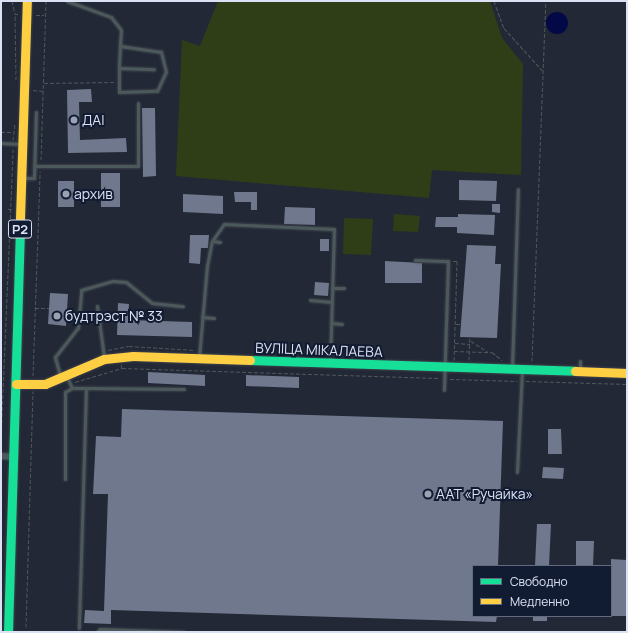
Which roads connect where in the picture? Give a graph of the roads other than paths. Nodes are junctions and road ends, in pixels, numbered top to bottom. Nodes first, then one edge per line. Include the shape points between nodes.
1 (27, 1) edge
2 (67, 1) edge
3 (120, 46) junction
4 (119, 68) junction
5 (154, 69) dead end
6 (138, 103) dead end
7 (36, 112) dead end
8 (1, 143) edge
9 (22, 144) junction
10 (34, 166) junction
11 (21, 178) junction
12 (518, 189) dead end
13 (212, 241) junction
14 (220, 242) dead end
15 (415, 260) dead end
16 (332, 288) junction
17 (344, 288) dead end
18 (310, 300) dead end
19 (332, 302) junction
20 (97, 306) dead end
21 (183, 306) dead end
22 (202, 317) junction
23 (214, 318) dead end
24 (332, 323) junction
25 (342, 324) dead end
26 (104, 359) junction
27 (199, 361) junction
28 (580, 361) dead end
29 (330, 365) junction
30 (444, 368) junction
31 (517, 369) junction
32 (580, 371) junction
33 (627, 373) edge
34 (66, 380) junction
35 (16, 384) junction
36 (72, 388) junction
37 (86, 388) junction
38 (184, 389) dead end
39 (444, 390) dead end
40 (1, 456) edge
41 (15, 457) junction
42 (517, 472) dead end
43 (65, 479) dead end
44 (79, 628) dead end
45 (8, 632) edge
46 (98, 632) edge
47 (184, 632) edge

1 - 9 main road, Р2
2 - 3 lane via 111,17 121,30
3 - 4 lane
3 - 4 lane via 161,52 166,72 157,91 119,92
4 - 5 lane
6 - 10 lane via 138,166
7 - 10 lane
8 - 9 lane
9 - 11 main road, Р2
10 - 11 lane via 34,178
11 - 35 main road, Р2
12 - 31 lane
13 - 14 lane
13 - 16 lane via 224,224 334,229
13 - 22 lane
15 - 30 lane via 448,261
16 - 17 lane
16 - 19 lane
18 - 19 lane
19 - 24 lane
20 - 26 lane
21 - 34 lane via 152,303 126,282 113,281 81,290 78,328 55,357
22 - 23 lane
22 - 27 lane
24 - 25 lane
24 - 29 lane
26 - 27 main road, ВУЛІЦА МІКАЛАЕВА via 121,357
26 - 34 main road, ВУЛІЦА МІКАЛАЕВА
27 - 29 main road, ВУЛІЦА МІКАЛАЕВА
28 - 32 lane
29 - 30 main road, ВУЛІЦА МІКАЛАЕВА
30 - 31 main road, ВУЛІЦА МІКАЛАЕВА
30 - 39 lane
31 - 32 main road, ВУЛІЦА МІКАЛАЕВА
31 - 42 lane via 521,381
32 - 33 main road, ВУЛІЦА МІКАЛАЕВА
34 - 35 main road, ВУЛІЦА МІКАЛАЕВА via 32,385
34 - 36 lane
35 - 41 main road, Р2
36 - 37 lane
36 - 43 lane via 65,392
37 - 38 lane
37 - 44 lane
40 - 41 street
41 - 45 main road, Р2
46 - 47 lane via 100,629

